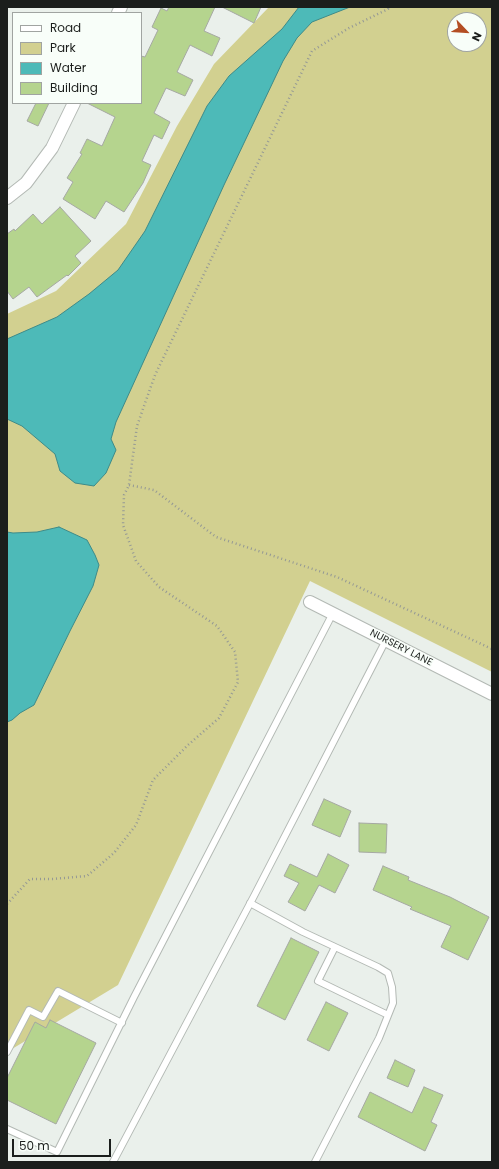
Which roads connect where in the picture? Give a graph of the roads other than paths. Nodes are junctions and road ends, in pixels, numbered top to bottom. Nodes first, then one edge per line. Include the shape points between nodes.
1 (74, 104) edge
2 (7, 198) edge
3 (310, 602) dead end
4 (333, 613) junction
5 (386, 640) junction
6 (492, 694) edge
7 (250, 903) junction
8 (335, 947) junction
9 (388, 1016) junction
10 (122, 1023) junction
11 (7, 1052) edge
12 (7, 1129) edge
13 (114, 1162) edge
14 (316, 1162) edge

1 - 2 street via 52,148 26,183
3 - 4 street, NURSERY LANE
4 - 5 street, NURSERY LANE
4 - 10 lane
5 - 6 street, NURSERY LANE
5 - 7 lane
7 - 8 lane
7 - 13 lane
8 - 9 lane via 388,973 393,1003
8 - 9 lane via 318,981
9 - 14 lane
10 - 11 lane via 58,991 43,1017 29,1010
10 - 12 lane via 57,1152

